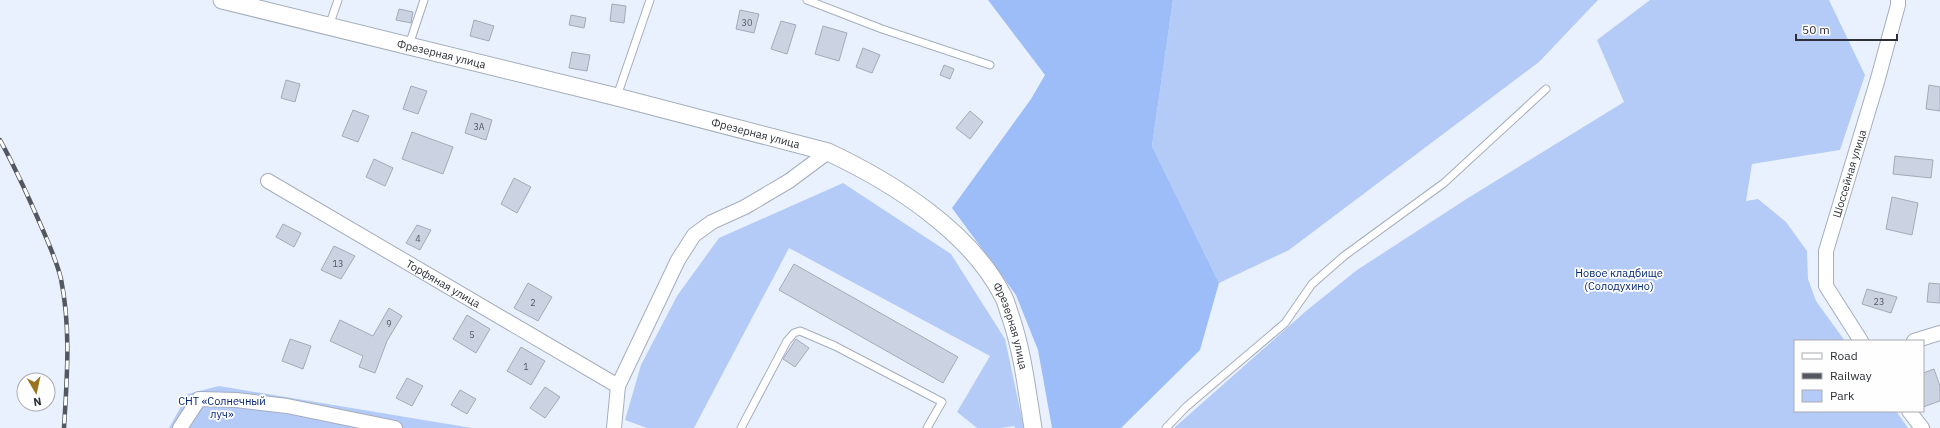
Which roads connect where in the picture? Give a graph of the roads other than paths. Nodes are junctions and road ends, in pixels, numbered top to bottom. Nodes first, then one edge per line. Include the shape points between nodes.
1 (222, 0) edge
2 (338, 0) edge
3 (424, 0) edge
4 (650, 0) edge
5 (807, 0) edge
6 (1898, 0) edge
7 (329, 26) junction
8 (410, 46) junction
9 (990, 65) dead end
10 (1546, 89) dead end
11 (617, 97) junction
12 (828, 152) junction
13 (268, 181) dead end
14 (1940, 333) edge
15 (1860, 340) edge
16 (1917, 340) edge
17 (618, 386) junction
18 (1910, 412) edge
19 (180, 428) edge
20 (395, 428) edge
21 (614, 428) edge
22 (741, 428) edge
23 (927, 428) edge
24 (1033, 428) edge
25 (1166, 428) edge
26 (1922, 428) edge

1 - 7 street, Фрезерная улица
2 - 7 lane
3 - 8 lane
4 - 11 lane
5 - 9 lane via 882,29
6 - 15 street, Шоссейная улица via 1877,82 1826,251 1826,286
7 - 8 street, Фрезерная улица
8 - 11 street, Фрезерная улица
10 - 25 lane via 1444,184 1344,256 1312,284 1285,323 1186,407
11 - 12 street, Фрезерная улица
12 - 17 street via 789,181 745,207 712,222 694,235 678,260
12 - 24 street, Фрезерная улица via 857,166 910,199 947,228 981,262 1004,296 1017,337
13 - 17 street, Торфяная улица
14 - 16 street
17 - 21 street
18 - 26 street
19 - 20 street via 199,399 287,406
22 - 23 lane via 787,341 794,333 800,331 835,346 942,402

